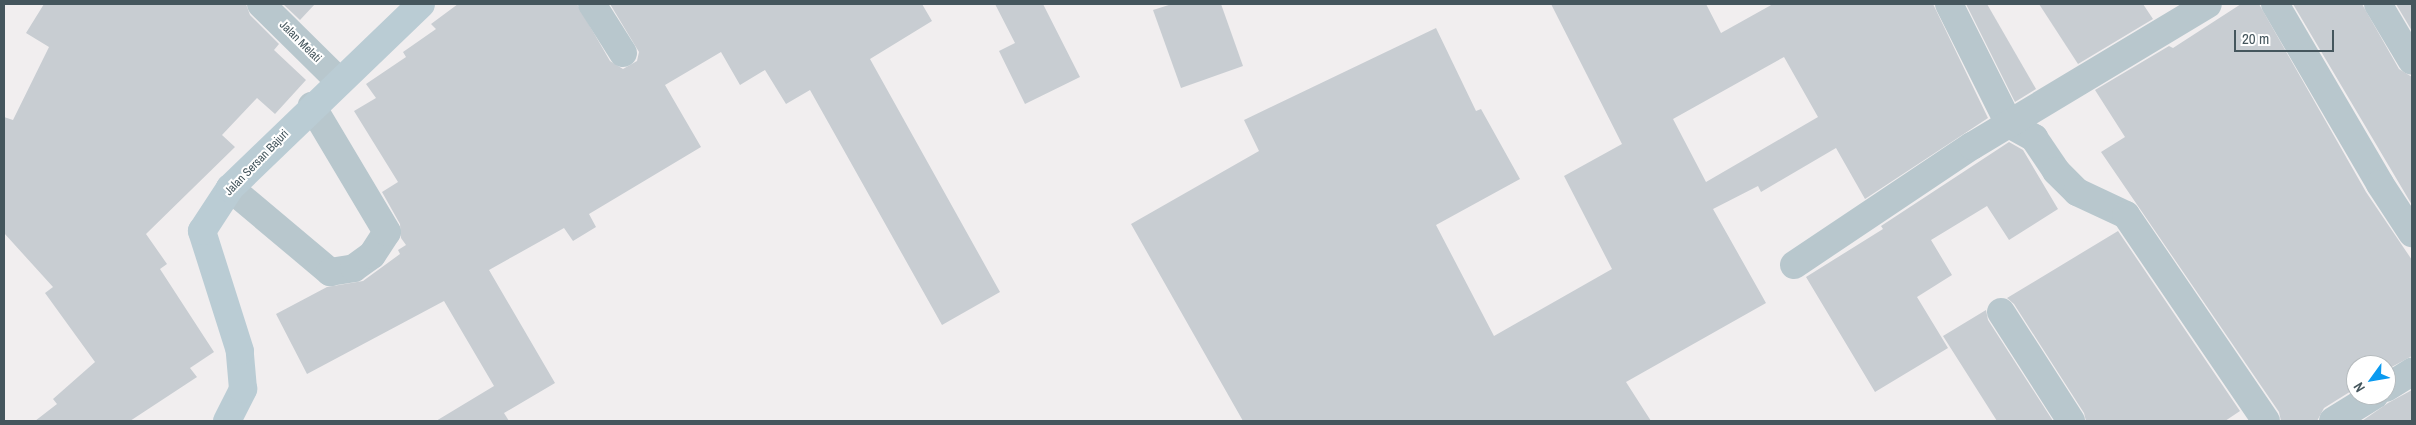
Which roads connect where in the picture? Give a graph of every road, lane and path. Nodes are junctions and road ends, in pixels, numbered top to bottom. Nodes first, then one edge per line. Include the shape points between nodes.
1 (261, 4) edge
2 (422, 4) edge
3 (592, 4) edge
4 (1949, 4) edge
5 (2208, 4) edge
6 (2275, 4) edge
7 (2378, 4) edge
8 (623, 53) dead end
9 (2412, 61) edge
10 (339, 81) junction
11 (312, 106) junction
12 (2009, 124) junction
13 (230, 188) junction
14 (2412, 233) edge
15 (1794, 265) dead end
16 (2001, 312) dead end
17 (2412, 372) edge
18 (2396, 382) edge
19 (2359, 405) edge
20 (227, 421) edge
21 (2071, 421) edge
22 (2266, 421) edge
23 (2333, 421) edge

1 - 10 street, Jalan Melati
2 - 10 main road, Jalan Sersan Bajuri
3 - 8 street
4 - 12 street
5 - 12 street
6 - 14 street
7 - 9 street
10 - 11 main road, Jalan Sersan Bajuri
11 - 13 main road, Jalan Sersan Bajuri
11 - 13 street via 387,232 372,254 354,268 330,272
12 - 15 street via 1887,200
12 - 22 street via 2034,138 2056,170 2077,192 2126,215
13 - 20 main road, Jalan Sersan Bajuri via 202,231 240,351 243,389
16 - 21 street
17 - 18 street
19 - 23 street

